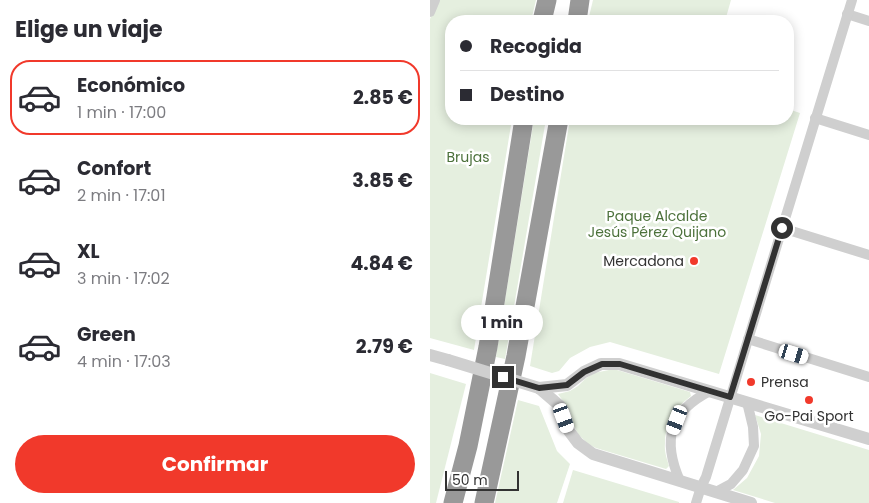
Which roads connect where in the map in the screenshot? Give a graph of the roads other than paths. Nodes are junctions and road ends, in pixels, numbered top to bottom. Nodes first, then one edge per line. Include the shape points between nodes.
1 (435, 0) edge
2 (547, 0) edge
3 (580, 0) edge
4 (852, 0) edge
5 (430, 12) edge
6 (847, 14) junction
7 (543, 15) edge
8 (577, 15) edge
9 (869, 21) edge
10 (816, 118) junction
11 (523, 125) edge
12 (558, 125) edge
13 (869, 135) edge
14 (782, 228) junction
15 (869, 255) edge
16 (748, 340) junction
17 (430, 355) edge
18 (869, 377) edge
19 (539, 388) junction
20 (710, 391) junction
21 (730, 397) junction
22 (747, 402) junction
23 (869, 439) edge
24 (680, 481) junction
25 (701, 487) junction
26 (716, 492) junction
27 (453, 503) edge
28 (484, 503) edge
29 (696, 503) edge
30 (751, 503) edge

1 - 5 street
2 - 7 highway
3 - 8 highway
4 - 6 street
6 - 9 street
6 - 10 street
10 - 13 street
10 - 14 street
11 - 27 highway via 488,346
12 - 28 highway via 516,356
14 - 15 street
14 - 16 street
16 - 18 street
16 - 21 street
17 - 19 street, bridge
19 - 20 street via 567,385 602,364 620,364
19 - 24 street via 560,406 569,431 593,454
20 - 21 street
20 - 24 street via 690,404 673,429 672,458
21 - 22 street
21 - 25 street
22 - 23 street
22 - 26 street via 754,446 743,470 731,484
24 - 25 street
25 - 26 street
25 - 29 street
26 - 30 street

